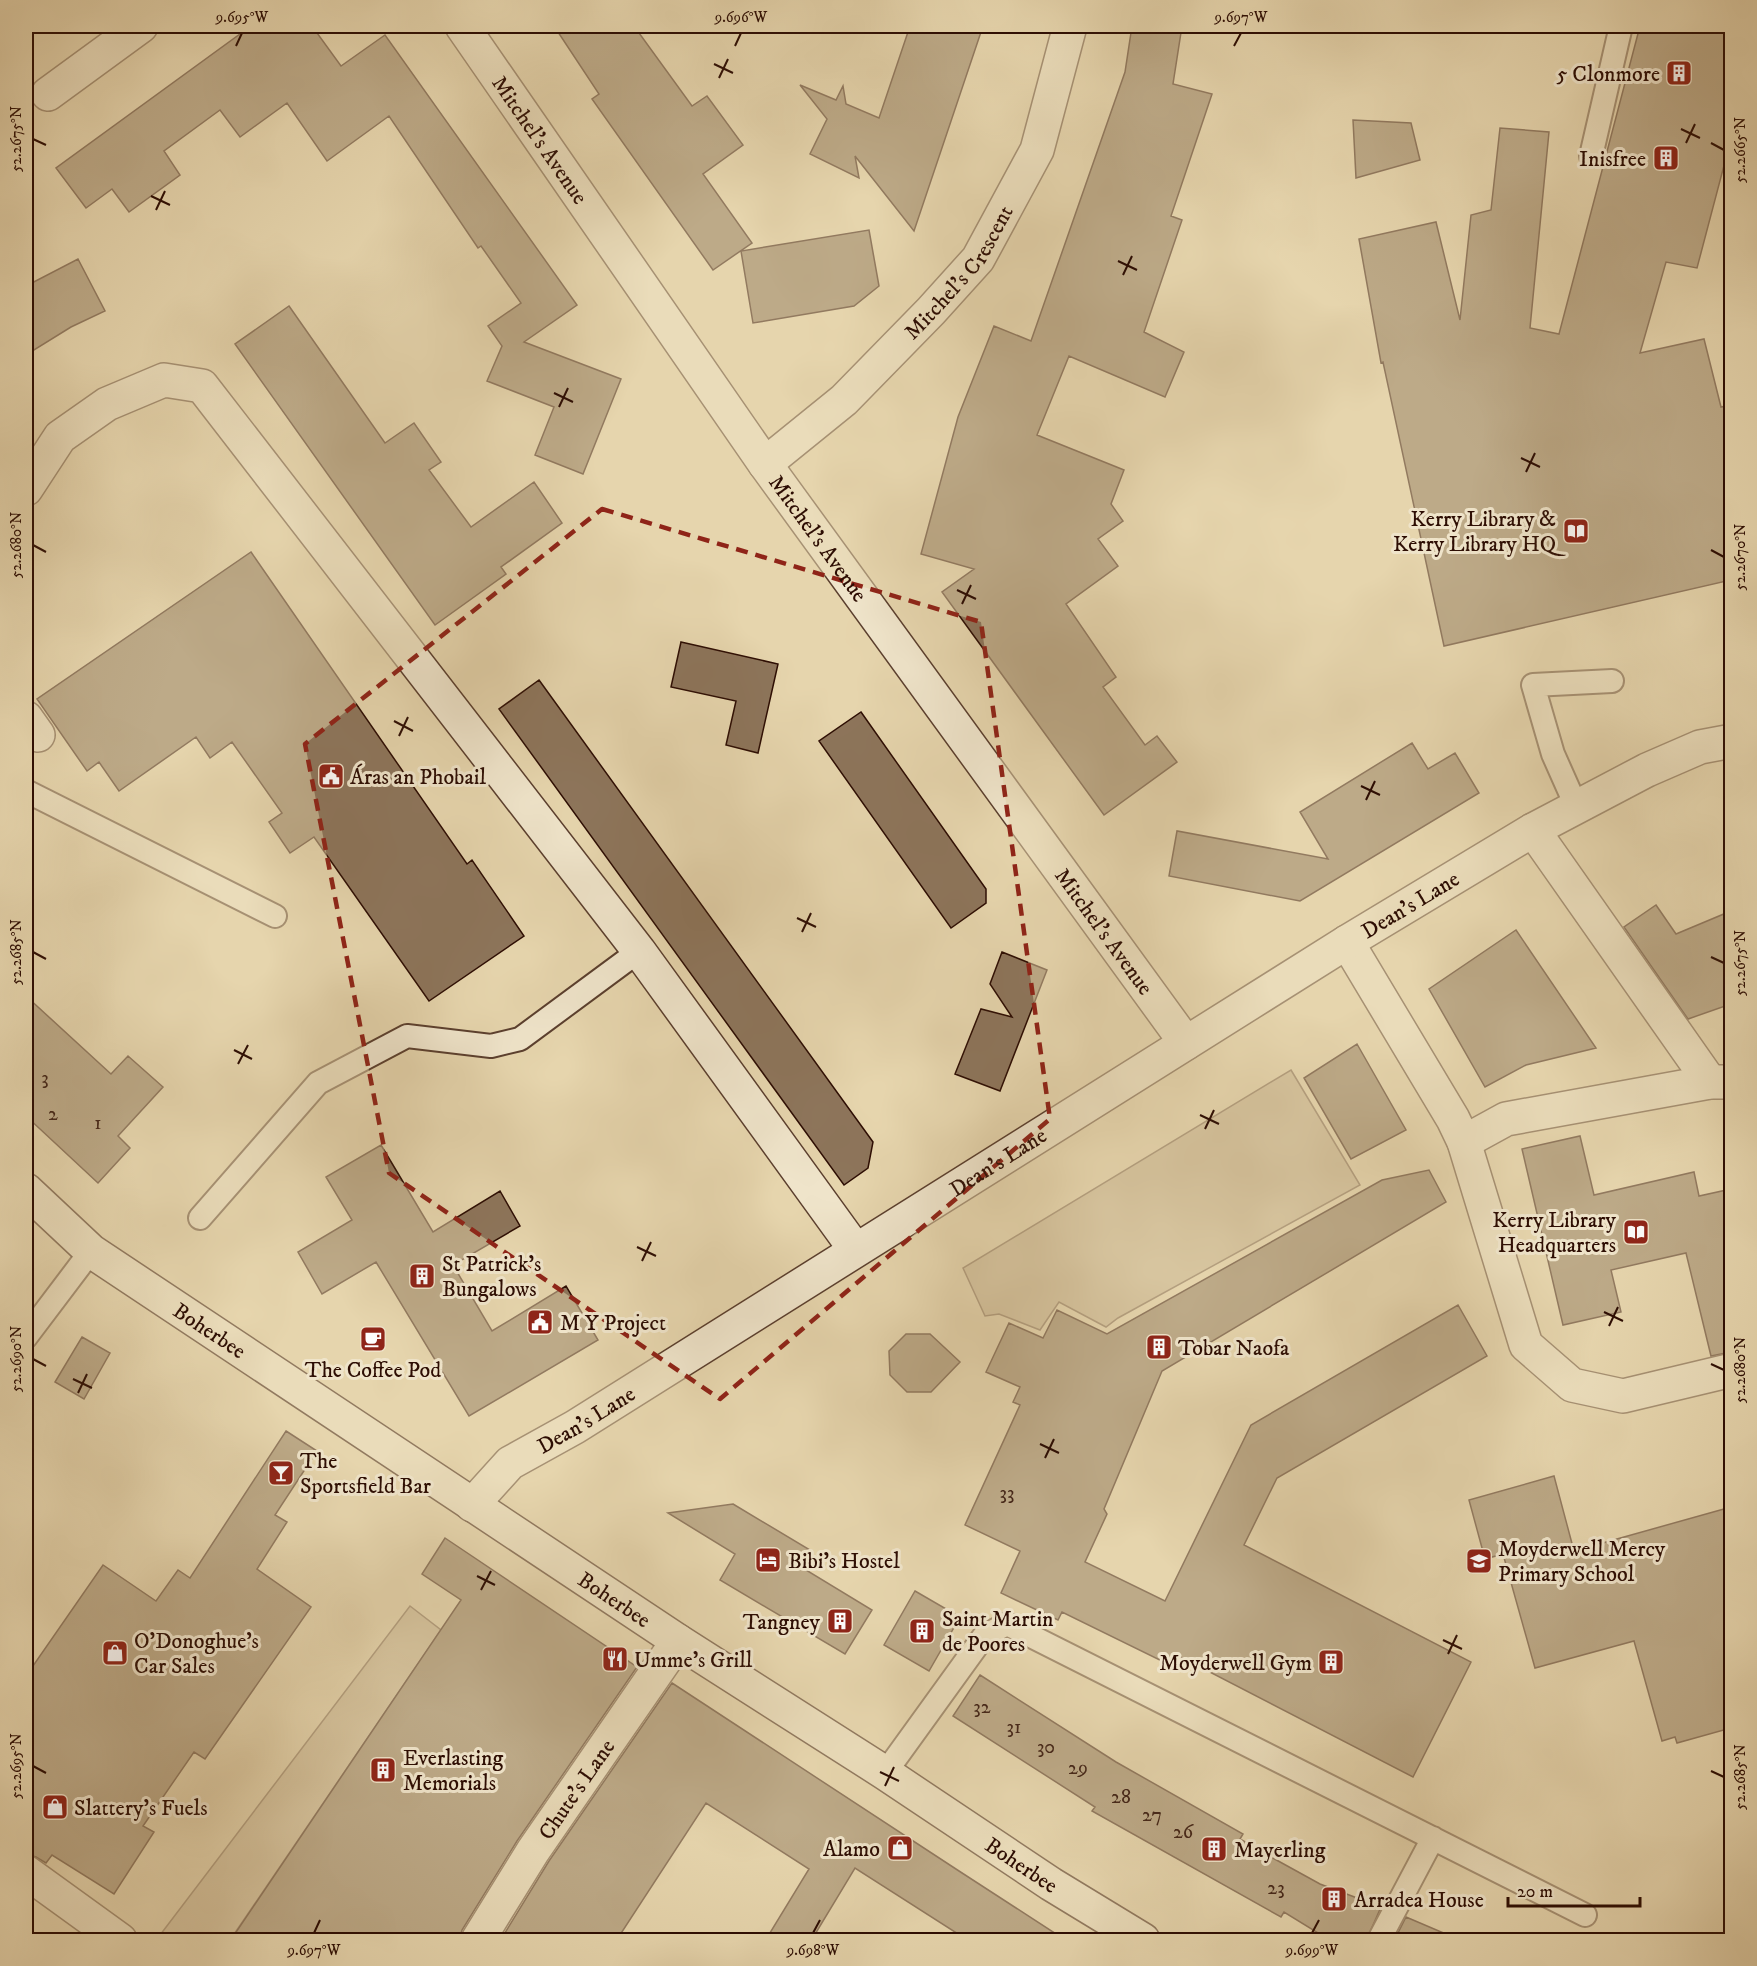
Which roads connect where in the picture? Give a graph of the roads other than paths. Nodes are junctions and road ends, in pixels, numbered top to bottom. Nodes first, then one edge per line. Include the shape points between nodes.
1 (141, 26) edge
2 (462, 26) edge
3 (1070, 26) edge
4 (1621, 26) edge
5 (48, 94) dead end
6 (1591, 156) dead end
7 (765, 464) junction
8 (26, 489) edge
9 (1612, 681) dead end
10 (1731, 741) edge
11 (26, 791) edge
12 (1577, 808) junction
13 (1533, 830) junction
14 (274, 916) dead end
15 (1347, 942) junction
16 (639, 951) junction
17 (1186, 1043) junction
18 (1720, 1082) edge
19 (1464, 1142) junction
20 (26, 1190) edge
21 (200, 1218) dead end
22 (855, 1249) junction
23 (91, 1251) junction
24 (26, 1337) edge
25 (1731, 1370) edge
26 (472, 1505) junction
27 (678, 1641) junction
28 (885, 1773) junction
29 (1433, 1838) junction
30 (26, 1872) edge
31 (1585, 1915) dead end
32 (120, 1941) edge
33 (478, 1941) edge
34 (1143, 1941) edge
35 (1379, 1941) edge

1 - 5 street
2 - 7 street, Mitchel's Avenue
3 - 7 street, Mitchel's Crescent via 1037,150 978,259 844,400
4 - 6 lane
7 - 17 street, Mitchel's Avenue
8 - 16 street via 60,437 107,404 164,380 202,386
9 - 12 lane via 1533,686 1553,754
10 - 12 street, Dean's Lane via 1700,747 1647,770
11 - 14 lane
12 - 13 street, Dean's Lane
13 - 15 street, Dean's Lane
13 - 18 street
15 - 17 street, Dean's Lane
15 - 19 street
16 - 21 lane via 520,1039 491,1046 407,1036 318,1083
16 - 22 street
17 - 22 street, Dean's Lane
18 - 19 street via 1506,1119
19 - 25 street via 1526,1345 1572,1385 1623,1396
20 - 23 street, Boherbee
22 - 26 street, Dean's Lane via 510,1463
23 - 24 lane
23 - 26 street, Boherbee
26 - 27 street, Boherbee
27 - 28 street, Boherbee
27 - 33 street, Chute's Lane via 533,1851
28 - 29 lane via 984,1636 1007,1624
28 - 34 street, Boherbee
29 - 31 lane
29 - 35 lane
30 - 32 street

